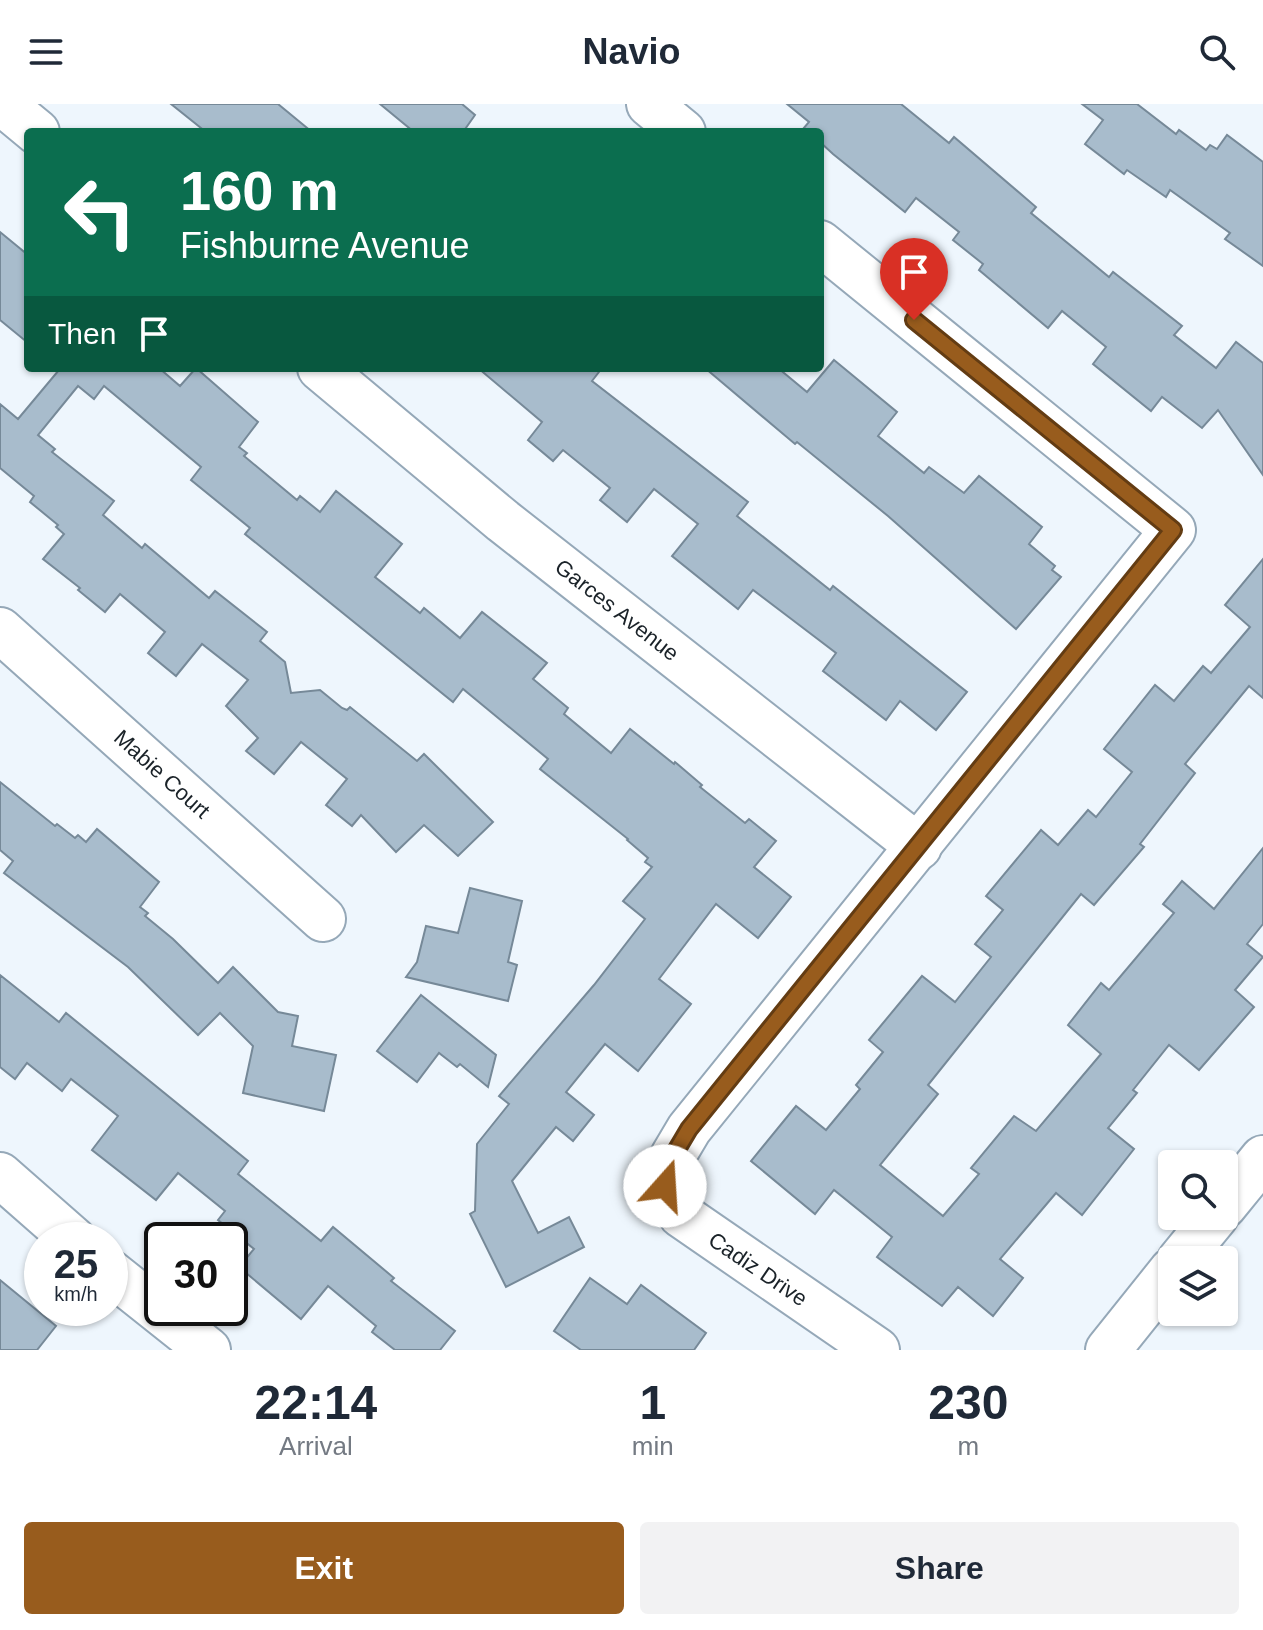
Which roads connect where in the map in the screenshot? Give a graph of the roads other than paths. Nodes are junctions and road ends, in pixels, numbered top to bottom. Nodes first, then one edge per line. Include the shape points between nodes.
1 (649, 104) edge
2 (678, 128) edge
3 (824, 246) edge
4 (325, 372) edge
5 (0, 630) edge
6 (919, 847) junction
7 (323, 919) dead end
8 (1263, 1158) edge
9 (0, 1175) edge
10 (1238, 1189) edge
11 (54, 1222) edge
12 (1205, 1230) edge
13 (1191, 1246) edge
14 (128, 1286) edge
15 (1158, 1288) edge
16 (208, 1350) edge
17 (877, 1350) edge
18 (1108, 1350) edge

1 - 2 street
3 - 6 street, Cadiz Drive via 1173,530
4 - 6 street, Garces Avenue via 503,521
5 - 7 street, Mabie Court
6 - 17 street, Cadiz Drive via 689,1129 673,1156 665,1186 681,1215
8 - 10 street
9 - 11 street
12 - 13 street
14 - 16 street
15 - 18 street

